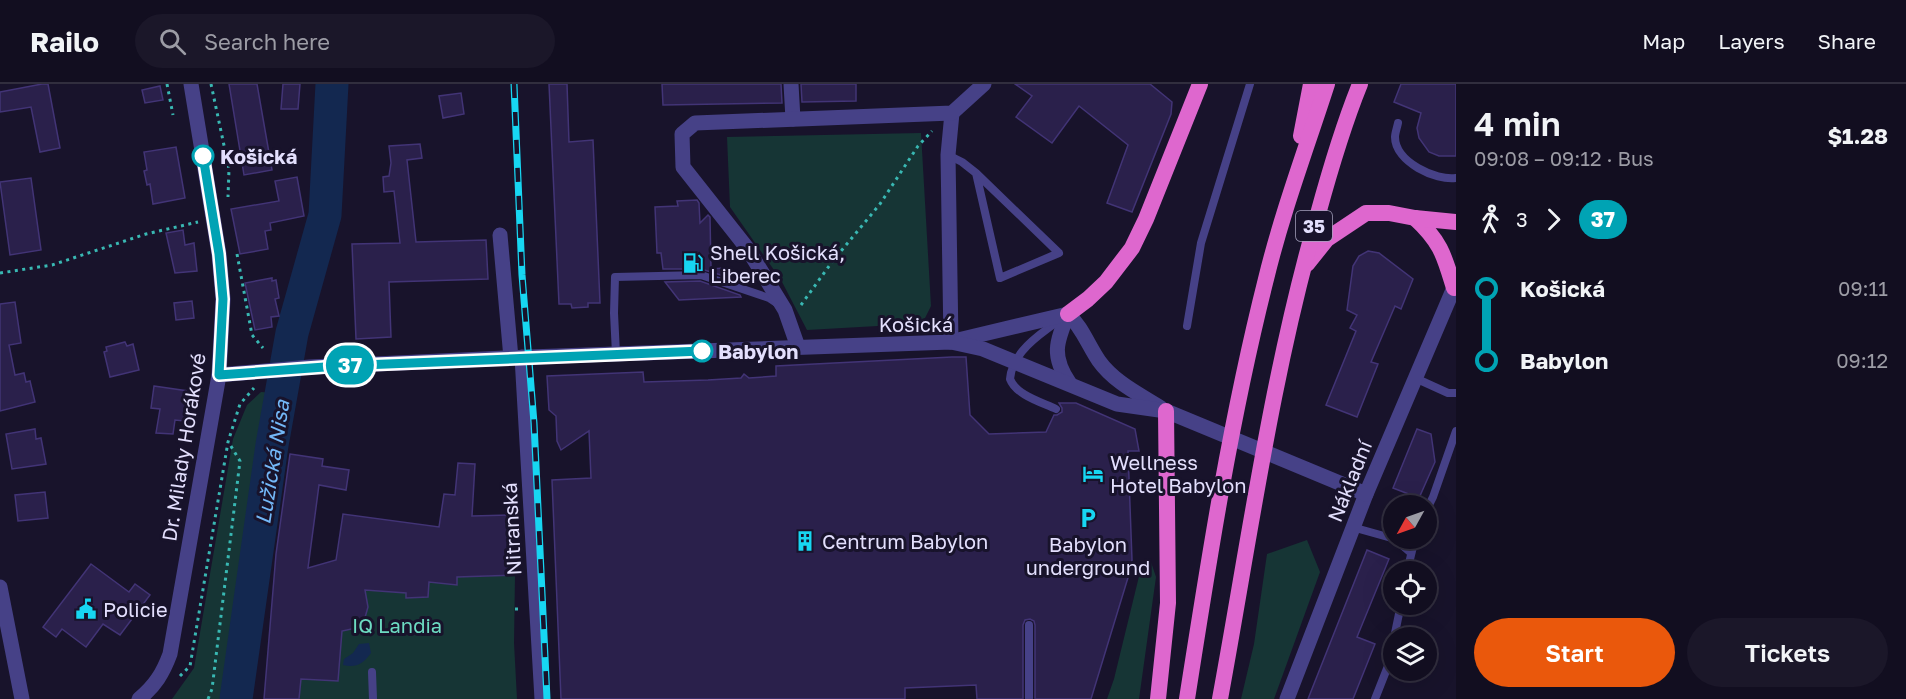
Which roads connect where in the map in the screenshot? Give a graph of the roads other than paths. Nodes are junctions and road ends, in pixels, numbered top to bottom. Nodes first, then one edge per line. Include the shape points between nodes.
1 (191, 84) edge
2 (790, 84) edge
3 (984, 84) edge
4 (1200, 84) edge
5 (1250, 84) edge
6 (1311, 84) edge
7 (1327, 84) edge
8 (1360, 84) edge
9 (952, 113) junction
10 (793, 119) junction
11 (1398, 123) dead end
12 (948, 155) junction
13 (976, 173) junction
14 (1456, 178) edge
15 (1290, 195) junction
16 (1415, 218) junction
17 (1456, 222) edge
18 (500, 235) dead end
19 (1301, 271) junction
20 (1455, 285) edge
21 (1068, 314) junction
22 (787, 315) junction
23 (1187, 326) dead end
24 (951, 342) junction
25 (798, 347) junction
26 (616, 354) junction
27 (516, 357) junction
28 (1016, 361) junction
29 (219, 375) junction
30 (1415, 378) junction
31 (1070, 384) junction
32 (1456, 393) edge
33 (1056, 409) dead end
34 (1166, 411) junction
35 (1456, 431) edge
36 (1366, 494) junction
37 (1434, 495) edge
38 (1352, 527) junction
39 (1412, 549) edge
40 (1411, 554) junction
41 (1409, 561) edge
42 (0, 587) edge
43 (1029, 625) dead end
44 (372, 672) dead end
45 (1383, 679) edge
46 (22, 699) edge
47 (139, 699) edge
48 (373, 699) edge
49 (542, 699) edge
50 (1029, 699) edge
51 (1158, 699) edge
52 (1187, 699) edge
53 (1220, 699) edge
54 (1287, 699) edge
55 (1375, 699) edge

1 - 29 street, Dr. Milady Horákové via 219,254 223,299
2 - 10 street
3 - 9 street
4 - 21 highway via 1132,248 1106,282
5 - 23 lane via 1201,243
6 - 15 highway
7 - 15 highway, 35
8 - 19 highway, 35 via 1332,162
9 - 10 street
9 - 12 street
10 - 22 street via 695,123 682,134 683,167 747,248
11 - 14 lane via 1395,139 1408,162 1441,177
12 - 13 lane
12 - 24 street
13 - 13 lane via 1000,278 1059,254 1017,213
15 - 52 highway, 35 via 1246,359
16 - 17 highway
16 - 19 highway via 1366,213 1327,240
16 - 20 highway via 1444,252
18 - 27 street
19 - 53 highway, 35 via 1278,371
20 - 30 street, Nákladní
21 - 24 street
21 - 28 lane via 1039,335
21 - 31 street via 1057,339 1057,351 1058,363
21 - 34 street via 1109,373
22 - 25 street
22 - 26 lane via 769,298 701,275 615,277
24 - 25 street, Košická
24 - 28 street, Košická
25 - 26 street, Košická
26 - 27 street, Košická
27 - 29 street, Košická
27 - 49 street, Nitranská
28 - 31 street, Košická
28 - 33 lane via 1010,373 1012,386
29 - 47 street, Dr. Milady Horákové via 170,654 164,672
30 - 32 lane
30 - 36 street, Nákladní
31 - 34 street, Košická via 1117,404
34 - 36 street, Košická
34 - 51 highway via 1168,603
35 - 37 lane
36 - 38 street, Nákladní
38 - 40 lane via 1395,540
38 - 54 street, Nákladní
39 - 40 lane
40 - 41 lane
42 - 46 street
43 - 50 lane
44 - 48 lane
45 - 55 lane

